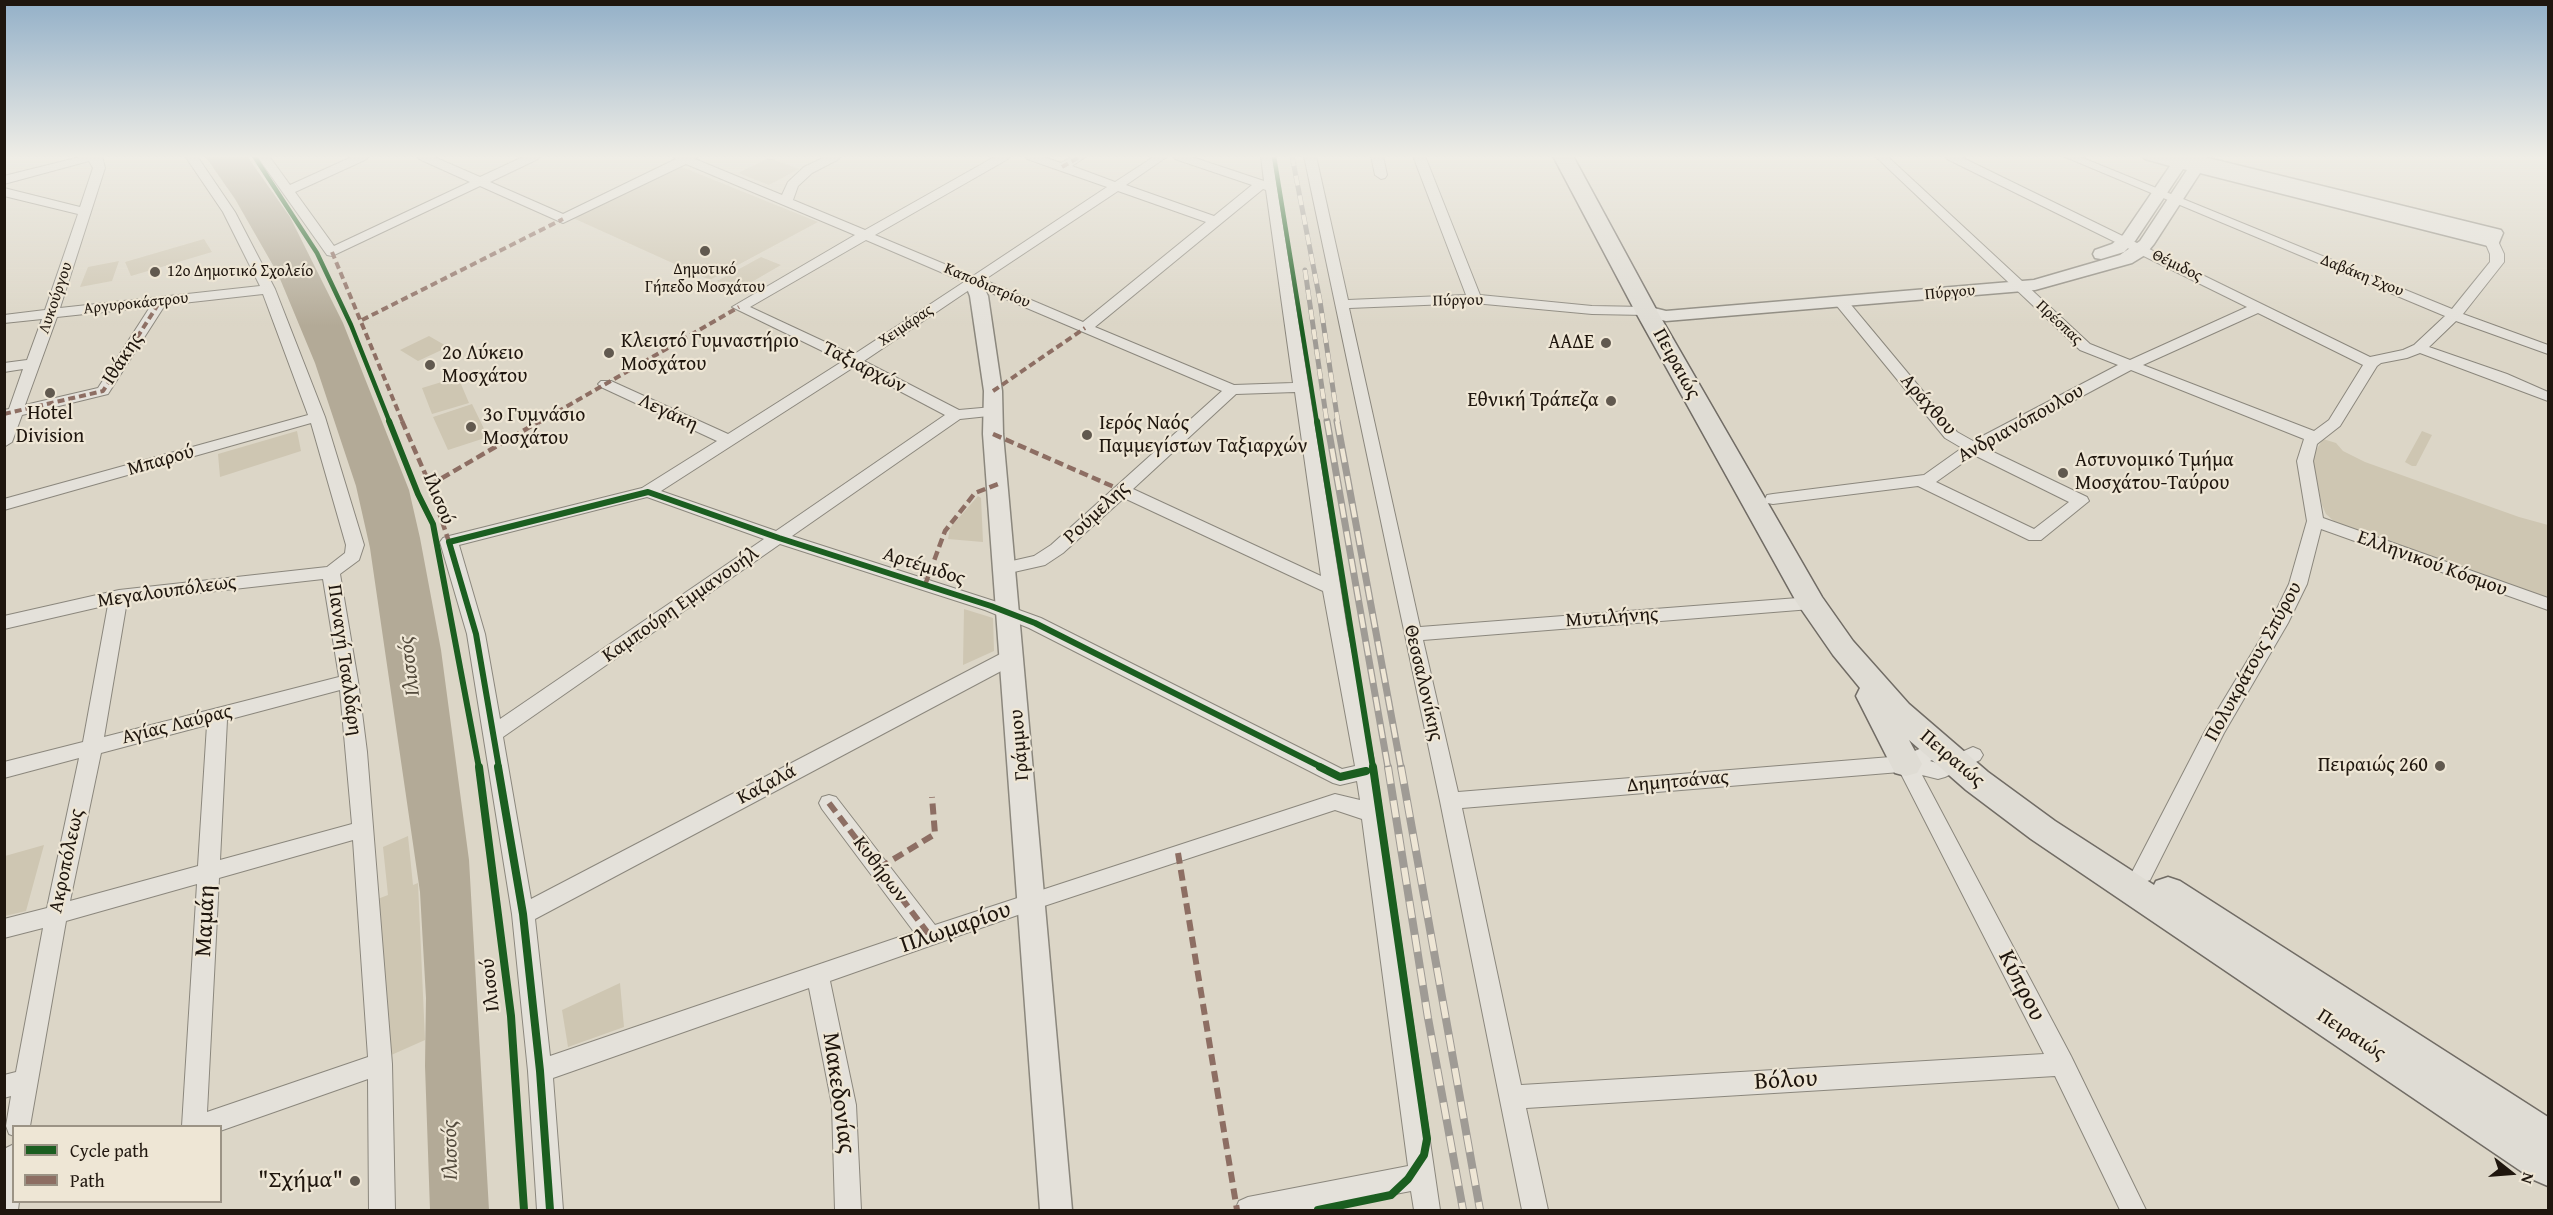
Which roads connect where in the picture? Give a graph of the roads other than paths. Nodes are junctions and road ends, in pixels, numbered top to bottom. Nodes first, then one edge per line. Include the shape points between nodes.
1 (85, 212) edge
2 (229, 213) edge
3 (304, 213) edge
4 (415, 213) edge
5 (549, 213) edge
6 (575, 213) edge
7 (815, 213) edge
8 (904, 213) edge
9 (1076, 213) edge
10 (1192, 213) edge
11 (1227, 213) edge
12 (1270, 213) edge
13 (1322, 213) edge
14 (1441, 213) edge
15 (1598, 213) edge
16 (1606, 213) edge
17 (1941, 213) edge
18 (2068, 213) edge
19 (2156, 213) edge
20 (2209, 213) edge
21 (2382, 213) edge
22 (1215, 221) junction
23 (867, 234) junction
24 (2492, 242) joint
25 (2134, 245) junction
26 (973, 280) junction
27 (2016, 283) junction
28 (268, 289) junction
29 (1474, 299) junction
30 (159, 303) junction
31 (1842, 303) junction
32 (1342, 304) junction
33 (2259, 307) junction
34 (1658, 311) junction
35 (51, 314) junction
36 (2455, 314) junction
37 (4, 319) edge
38 (1085, 328) junction
39 (2419, 348) junction
40 (2548, 350) edge
41 (854, 361) junction
42 (33, 363) junction
43 (2371, 363) junction
44 (2130, 365) junction
45 (4, 368) edge
46 (606, 384) dead end
47 (1300, 387) junction
48 (1232, 390) junction
49 (2548, 397) edge
50 (993, 412) junction
51 (10, 413) edge
52 (956, 415) junction
53 (317, 417) junction
54 (2314, 437) junction
55 (730, 441) junction
56 (4, 442) edge
57 (1973, 448) junction
58 (1922, 482) junction
59 (1121, 490) junction
60 (648, 492) junction
61 (1773, 499) junction
62 (4, 506) edge
63 (2315, 521) junction
64 (778, 538) junction
65 (1005, 568) junction
66 (331, 572) junction
67 (1332, 588) junction
68 (119, 596) junction
69 (1811, 603) junction
70 (2548, 604) edge
71 (1009, 613) junction
72 (4, 623) edge
73 (1412, 634) junction
74 (1843, 648) junction
75 (1013, 656) junction
76 (349, 681) junction
77 (217, 716) junction
78 (494, 733) junction
79 (92, 747) junction
80 (1956, 756) junction
81 (1906, 764) junction
82 (4, 770) edge
83 (1366, 771) junction
84 (1450, 801) junction
85 (830, 803) dead end
86 (1372, 814) junction
87 (363, 828) junction
88 (209, 871) junction
89 (2142, 874) junction
90 (1032, 901) junction
91 (523, 914) junction
92 (56, 915) junction
93 (4, 929) edge
94 (931, 937) junction
95 (818, 976) junction
96 (380, 1064) junction
97 (2062, 1064) junction
98 (540, 1071) junction
99 (14, 1084) edge
100 (1511, 1097) junction
101 (18, 1125) edge
102 (194, 1125) edge
103 (204, 1125) edge
104 (2548, 1139) edge
105 (2548, 1166) edge
106 (12, 1170) edge
107 (1422, 1176) junction
108 (8, 1198) edge
109 (382, 1210) edge
110 (550, 1210) edge
111 (848, 1210) edge
112 (1056, 1210) edge
113 (1248, 1210) edge
114 (1427, 1210) edge
115 (1535, 1210) edge
116 (2133, 1210) edge

1 - 35 street, Λυκούργου
2 - 28 street, Παναγή Τσαλδάρη
3 - 4 street via 332,252
5 - 6 street via 563,219
7 - 23 street, Καποδιστρίου
8 - 23 street
9 - 26 street, Χειμάρας
10 - 22 street
11 - 22 street
12 - 47 street
13 - 32 street, Θεσσαλονίκης
14 - 29 street
15 - 34 main road, Πειραιώς
16 - 34 main road, Πειραιώς
17 - 27 street, Πρέσπας
18 - 25 street, Θέμιδος
19 - 25 street
20 - 36 street, Δαβάκη Σχου
21 - 24 street
22 - 38 street
23 - 26 street, Καποδιστρίου
23 - 41 street, Ταξιαρχών via 739,307
24 - 36 street via 2497,262
25 - 27 street, Πύργου via 2126,258
25 - 33 street, Θέμιδος
26 - 38 street, Καποδιστρίου
26 - 41 street, Χειμάρας
26 - 50 street, Γράμμου via 991,369
27 - 31 street, Πύργου
27 - 34 street, Πύργου
27 - 44 street, Πρέσπας via 2077,342
28 - 30 street, Αργυροκάστρου
28 - 53 street, Παναγή Τσαλδάρη
29 - 32 street, Πύργου
29 - 34 street, Πύργου via 1593,310
30 - 35 street, Αργυροκάστρου
30 - 51 street, Ιθάκης via 102,392
31 - 34 street, Πύργου
31 - 57 street, Αράχθου via 1951,435
32 - 73 street, Θεσσαλονίκης
33 - 43 street, Θέμιδος
33 - 44 street, Ανδριανόπουλου
34 - 61 main road, Πειραιώς
34 - 69 main road, Πειραιώς
35 - 37 street, Αργυροκάστρου
35 - 42 street, Λυκούργου
36 - 39 street
36 - 40 street, Δαβάκη Σχου
38 - 48 street, Καποδιστρίου
39 - 43 street
39 - 49 street
41 - 52 street, Ταξιαρχών
41 - 55 street, Χειμάρας
42 - 45 street
42 - 51 street, Λυκούργου
43 - 54 street via 2335,423
44 - 54 street, Πρέσπας
44 - 57 street, Ανδριανόπουλου
46 - 55 street, Λεγάκη
47 - 48 street, Καποδιστρίου
47 - 67 street
48 - 59 street, Ρούμελης
50 - 52 street
50 - 65 street, Γράμμου
51 - 56 street, Λυκούργου
52 - 64 street, Καμπούρη Εμμανουήλ
53 - 62 street, Μπαρού
53 - 66 street, Παναγή Τσαλδάρη via 355,545 353,556
54 - 63 street, Πολυκράτους Σπύρου via 2305,461
55 - 60 street, Χειμάρας
57 - 58 street, Ανδριανόπουλου
57 - 58 street, Αράχθου via 2081,501 2035,536
58 - 61 street, Ανδριανόπουλου
59 - 65 street, Ρούμελης via 1049,555
59 - 67 street
60 - 64 street, Αρτέμιδος
60 - 78 street, Ιλισού via 449,542 476,634
61 - 80 main road, Πειραιώς via 1832,601 1864,646 1917,704
63 - 70 street, Ελληνικού Κόσμου
63 - 89 street, Πολυκράτους Σπύρου via 2298,584 2215,731
64 - 71 street, Αρτέμιδος
64 - 78 street, Καμπούρη Εμμανουήλ
65 - 71 street, Γράμμου
66 - 68 street, Μεγαλουπόλεως
66 - 76 street, Παναγή Τσαλδάρη
67 - 83 street
68 - 72 street, Μεγαλουπόλεως
68 - 79 street, Ακροπόλεως
69 - 73 street, Μυτιλήνης
69 - 74 main road, Πειραιώς
71 - 75 street, Γράμμου
71 - 83 street, Αρτέμιδος via 1056,632 1341,777
73 - 84 street, Θεσσαλονίκης
74 - 80 main road, Πειραιώς via 1898,712
74 - 81 main road
75 - 90 street, Γράμμου
75 - 91 street, Καζαλά
76 - 77 street, Αγίας Λαύρας
76 - 87 street, Παναγή Τσαλδάρη
77 - 79 street, Αγίας Λαύρας
77 - 88 street, Μαμάη
78 - 91 street, Ιλισού
79 - 82 street, Αγίας Λαύρας
79 - 92 street, Ακροπόλεως
80 - 81 street, Δημητσάνας via 1938,771
80 - 89 main road, Πειραιώς
80 - 105 main road, Πειραιώς via 2019,813
81 - 84 street, Δημητσάνας
81 - 97 street, Κύπρου
83 - 86 street
84 - 100 street, Θεσσαλονίκης
85 - 94 street, Κυθήρων
86 - 90 street, Πλωμαρίου via 1335,802
86 - 107 street
87 - 88 street
87 - 96 street, Παναγή Τσαλδάρη
88 - 92 street
88 - 102 street, Μαμάη
89 - 104 main road, Πειραιώς
90 - 94 street, Πλωμαρίου
90 - 112 street, Γράμμου
91 - 98 street, Ιλισού
92 - 93 street
92 - 99 street, Ακροπόλεως
94 - 95 street, Πλωμαρίου
95 - 98 street, Πλωμαρίου
95 - 111 street, Μακεδονίας via 844,1105
96 - 103 street
96 - 109 street, Παναγή Τσαλδάρη
97 - 100 street, Βόλου
97 - 116 street, Κύπρου
98 - 110 street, Ιλισού
99 - 101 street, Ακροπόλεως
100 - 115 street, Θεσσαλονίκης
106 - 108 street
107 - 113 street
107 - 114 street

